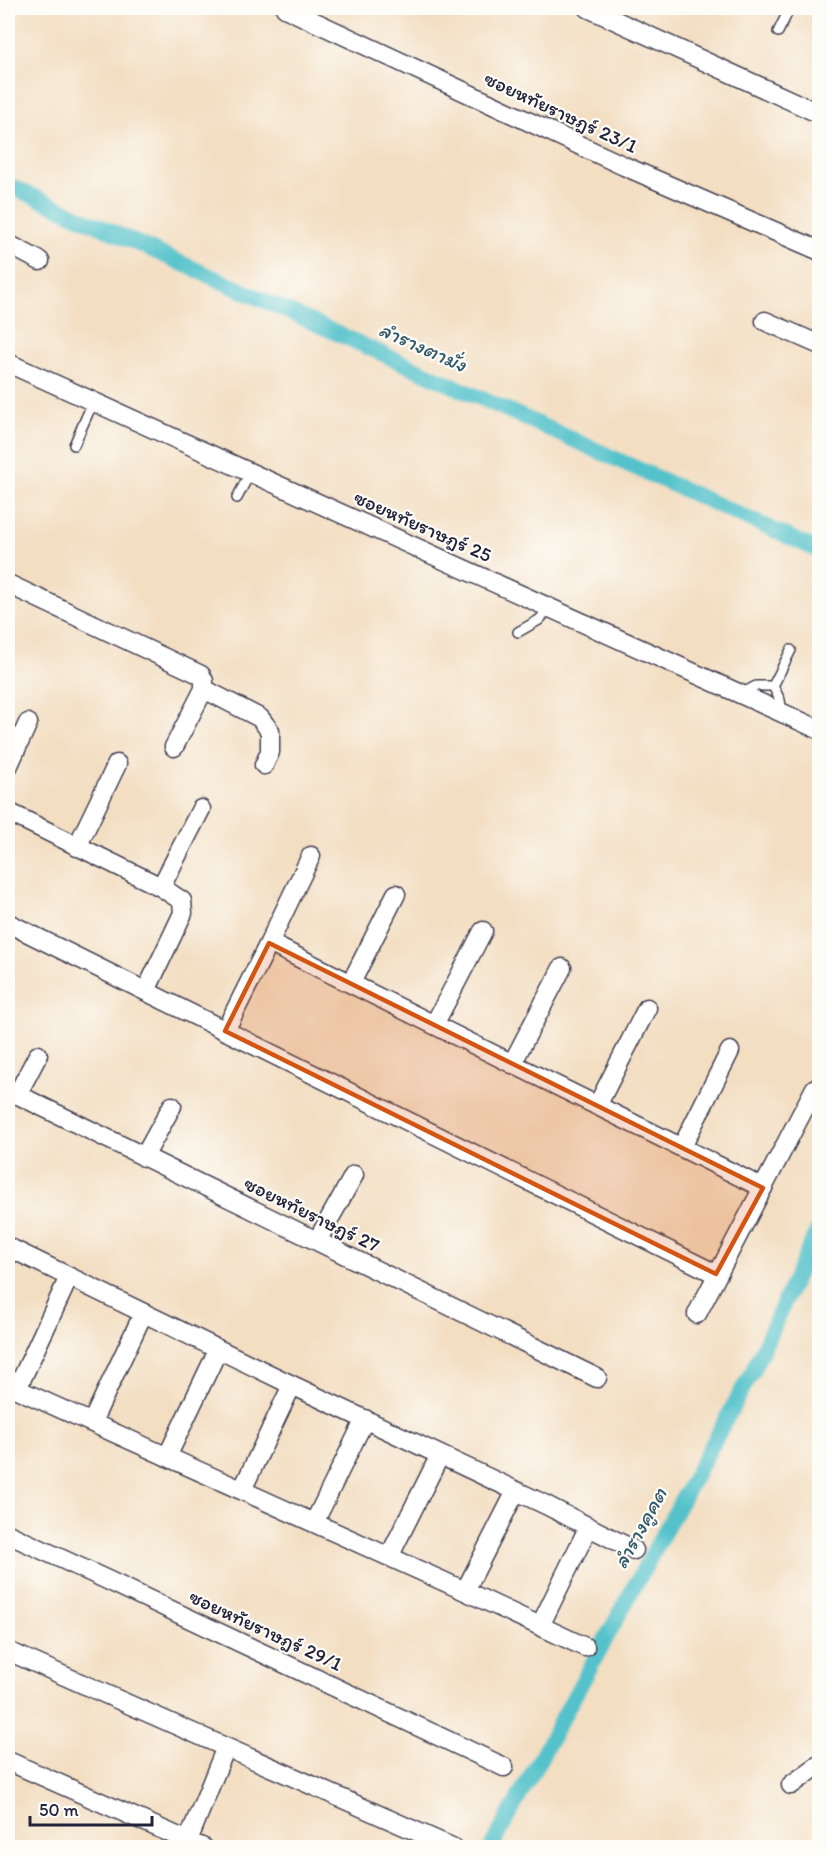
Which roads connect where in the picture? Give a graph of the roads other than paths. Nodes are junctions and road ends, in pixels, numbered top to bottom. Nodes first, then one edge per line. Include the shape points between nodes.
1 (285, 8) edge
2 (588, 8) edge
3 (790, 8) edge
4 (778, 33) dead end
5 (819, 114) edge
6 (8, 244) edge
7 (819, 251) edge
8 (40, 261) dead end
9 (765, 321) dead end
10 (819, 345) edge
11 (8, 363) edge
12 (93, 402) junction
13 (74, 445) dead end
14 (250, 472) junction
15 (237, 498) dead end
16 (8, 584) edge
17 (550, 608) junction
18 (518, 632) dead end
19 (791, 650) dead end
20 (773, 686) junction
21 (204, 688) junction
22 (740, 694) junction
23 (782, 713) junction
24 (28, 723) dead end
25 (819, 730) edge
26 (174, 747) dead end
27 (117, 764) dead end
28 (264, 765) dead end
29 (8, 767) edge
30 (201, 809) dead end
31 (8, 812) edge
32 (78, 847) junction
33 (311, 856) dead end
34 (161, 887) junction
35 (396, 894) dead end
36 (8, 923) edge
37 (483, 932) dead end
38 (269, 943) junction
39 (562, 968) dead end
40 (351, 983) junction
41 (146, 991) junction
42 (647, 1008) dead end
43 (434, 1025) junction
44 (225, 1030) junction
45 (730, 1051) dead end
46 (38, 1055) dead end
47 (512, 1064) junction
48 (815, 1088) dead end
49 (12, 1093) edge
50 (172, 1106) dead end
51 (597, 1106) junction
52 (682, 1147) junction
53 (144, 1157) junction
54 (354, 1175) dead end
55 (763, 1188) junction
56 (317, 1241) junction
57 (8, 1247) edge
58 (716, 1274) junction
59 (69, 1277) junction
60 (143, 1314) junction
61 (697, 1314) dead end
62 (218, 1350) junction
63 (597, 1378) dead end
64 (292, 1385) junction
65 (12, 1387) edge
66 (365, 1419) junction
67 (92, 1422) junction
68 (440, 1455) junction
69 (167, 1457) junction
70 (242, 1490) junction
71 (516, 1491) junction
72 (314, 1523) junction
73 (588, 1528) junction
74 (8, 1534) edge
75 (634, 1550) dead end
76 (389, 1557) junction
77 (465, 1591) junction
78 (540, 1626) junction
79 (585, 1647) dead end
80 (8, 1650) edge
81 (226, 1747) junction
82 (8, 1761) edge
83 (819, 1764) edge
84 (504, 1767) dead end
85 (791, 1785) dead end
86 (192, 1845) edge
87 (453, 1848) edge

1 - 7 street, ซอยหทัยราษฎร์ 23/1 via 624,166
2 - 5 street
3 - 4 lane
6 - 8 street
9 - 10 street
11 - 12 street, ซอยหทัยราษฎร์ 25
12 - 13 lane
12 - 14 street, ซอยหทัยราษฎร์ 25
14 - 15 lane
14 - 17 street, ซอยหทัยราษฎร์ 25
16 - 21 street via 201,675
17 - 18 lane
17 - 22 street, ซอยหทัยราษฎร์ 25
19 - 20 lane
20 - 22 lane via 756,686
20 - 23 lane
21 - 26 street
21 - 28 street via 260,718 270,731 270,752
22 - 23 street, ซอยหทัยราษฎร์ 25
23 - 25 street, ซอยหทัยราษฎร์ 25
24 - 29 street
27 - 32 street
30 - 34 street
31 - 32 street
32 - 34 street
33 - 38 street
34 - 41 street via 182,901 183,913
35 - 40 street
36 - 41 street
37 - 43 street
38 - 40 street
38 - 44 street
39 - 47 street
40 - 43 street
41 - 44 street
42 - 51 street
43 - 47 street
44 - 58 street
45 - 52 street
46 - 49 street
47 - 51 street
48 - 55 street
49 - 53 street, ซอยหทัยราษฎร์ 27
50 - 53 street
51 - 52 street
52 - 55 street
53 - 56 street, ซอยหทัยราษฎร์ 27
54 - 56 street
55 - 58 street
56 - 63 street, ซอยหทัยราษฎร์ 27
57 - 59 street
58 - 61 street
59 - 60 street
59 - 65 street
60 - 62 street
60 - 67 street
62 - 64 street
62 - 69 street
64 - 66 street
64 - 70 street
65 - 67 street
66 - 68 street
66 - 72 street
67 - 69 street
68 - 71 street
68 - 76 street
69 - 70 street
70 - 72 street
71 - 73 street
71 - 77 street
72 - 76 street
73 - 75 street
73 - 78 street
74 - 84 street, ซอยหทัยราษฎร์ 29/1
76 - 77 street
77 - 78 street
78 - 79 street
80 - 81 street
81 - 86 street
81 - 87 street
82 - 86 street
83 - 85 street

